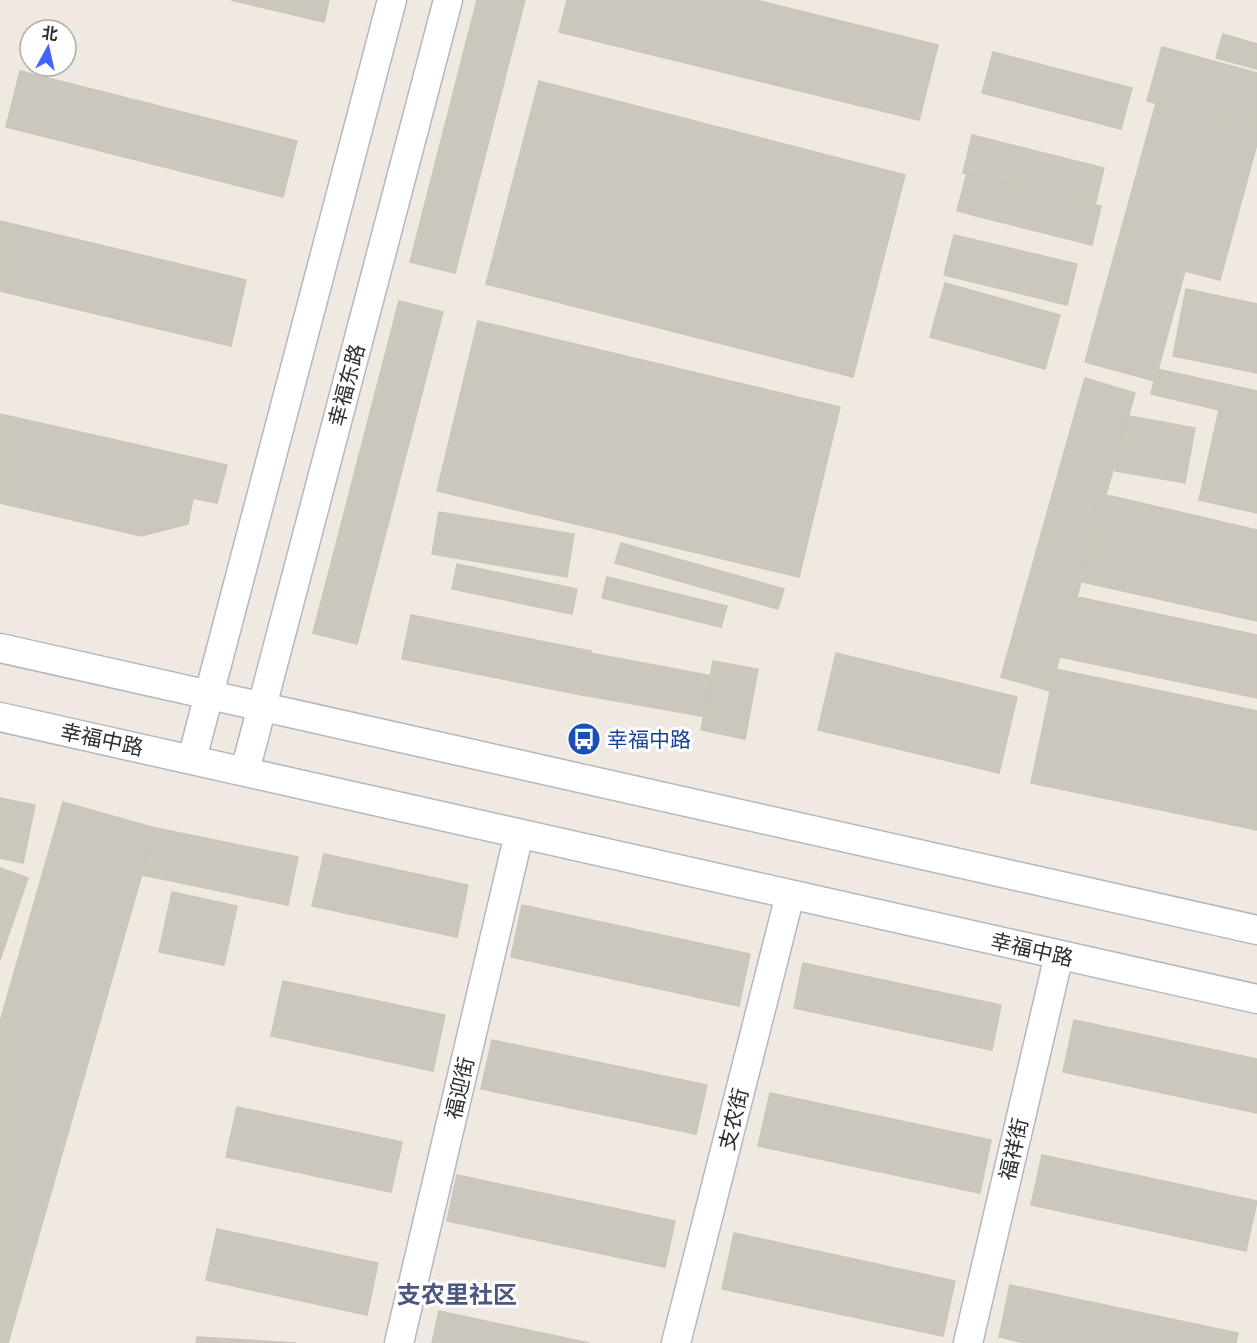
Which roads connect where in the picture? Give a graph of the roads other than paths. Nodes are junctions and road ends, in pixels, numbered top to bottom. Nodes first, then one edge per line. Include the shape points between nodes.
1 (392, 0) edge
2 (448, 0) edge
3 (0, 648) edge
4 (208, 695) junction
5 (262, 707) junction
6 (0, 717) edge
7 (192, 759) junction
8 (245, 771) junction
9 (519, 834) junction
10 (790, 895) junction
11 (1257, 930) edge
12 (1059, 955) junction
13 (1257, 999) edge
14 (399, 1343) edge
15 (676, 1343) edge
16 (968, 1343) edge

1 - 4 street
2 - 5 street, 幸福东路
3 - 4 street
4 - 5 street
4 - 7 street
5 - 8 street, 幸福东路
5 - 11 street
6 - 7 street, 幸福中路
7 - 8 street, 幸福中路
8 - 9 street, 幸福中路
9 - 10 street, 幸福中路
9 - 14 street, 福迎街
10 - 12 street, 幸福中路
10 - 15 street, 支农街
12 - 13 street, 幸福中路
12 - 16 street, 福祥街

